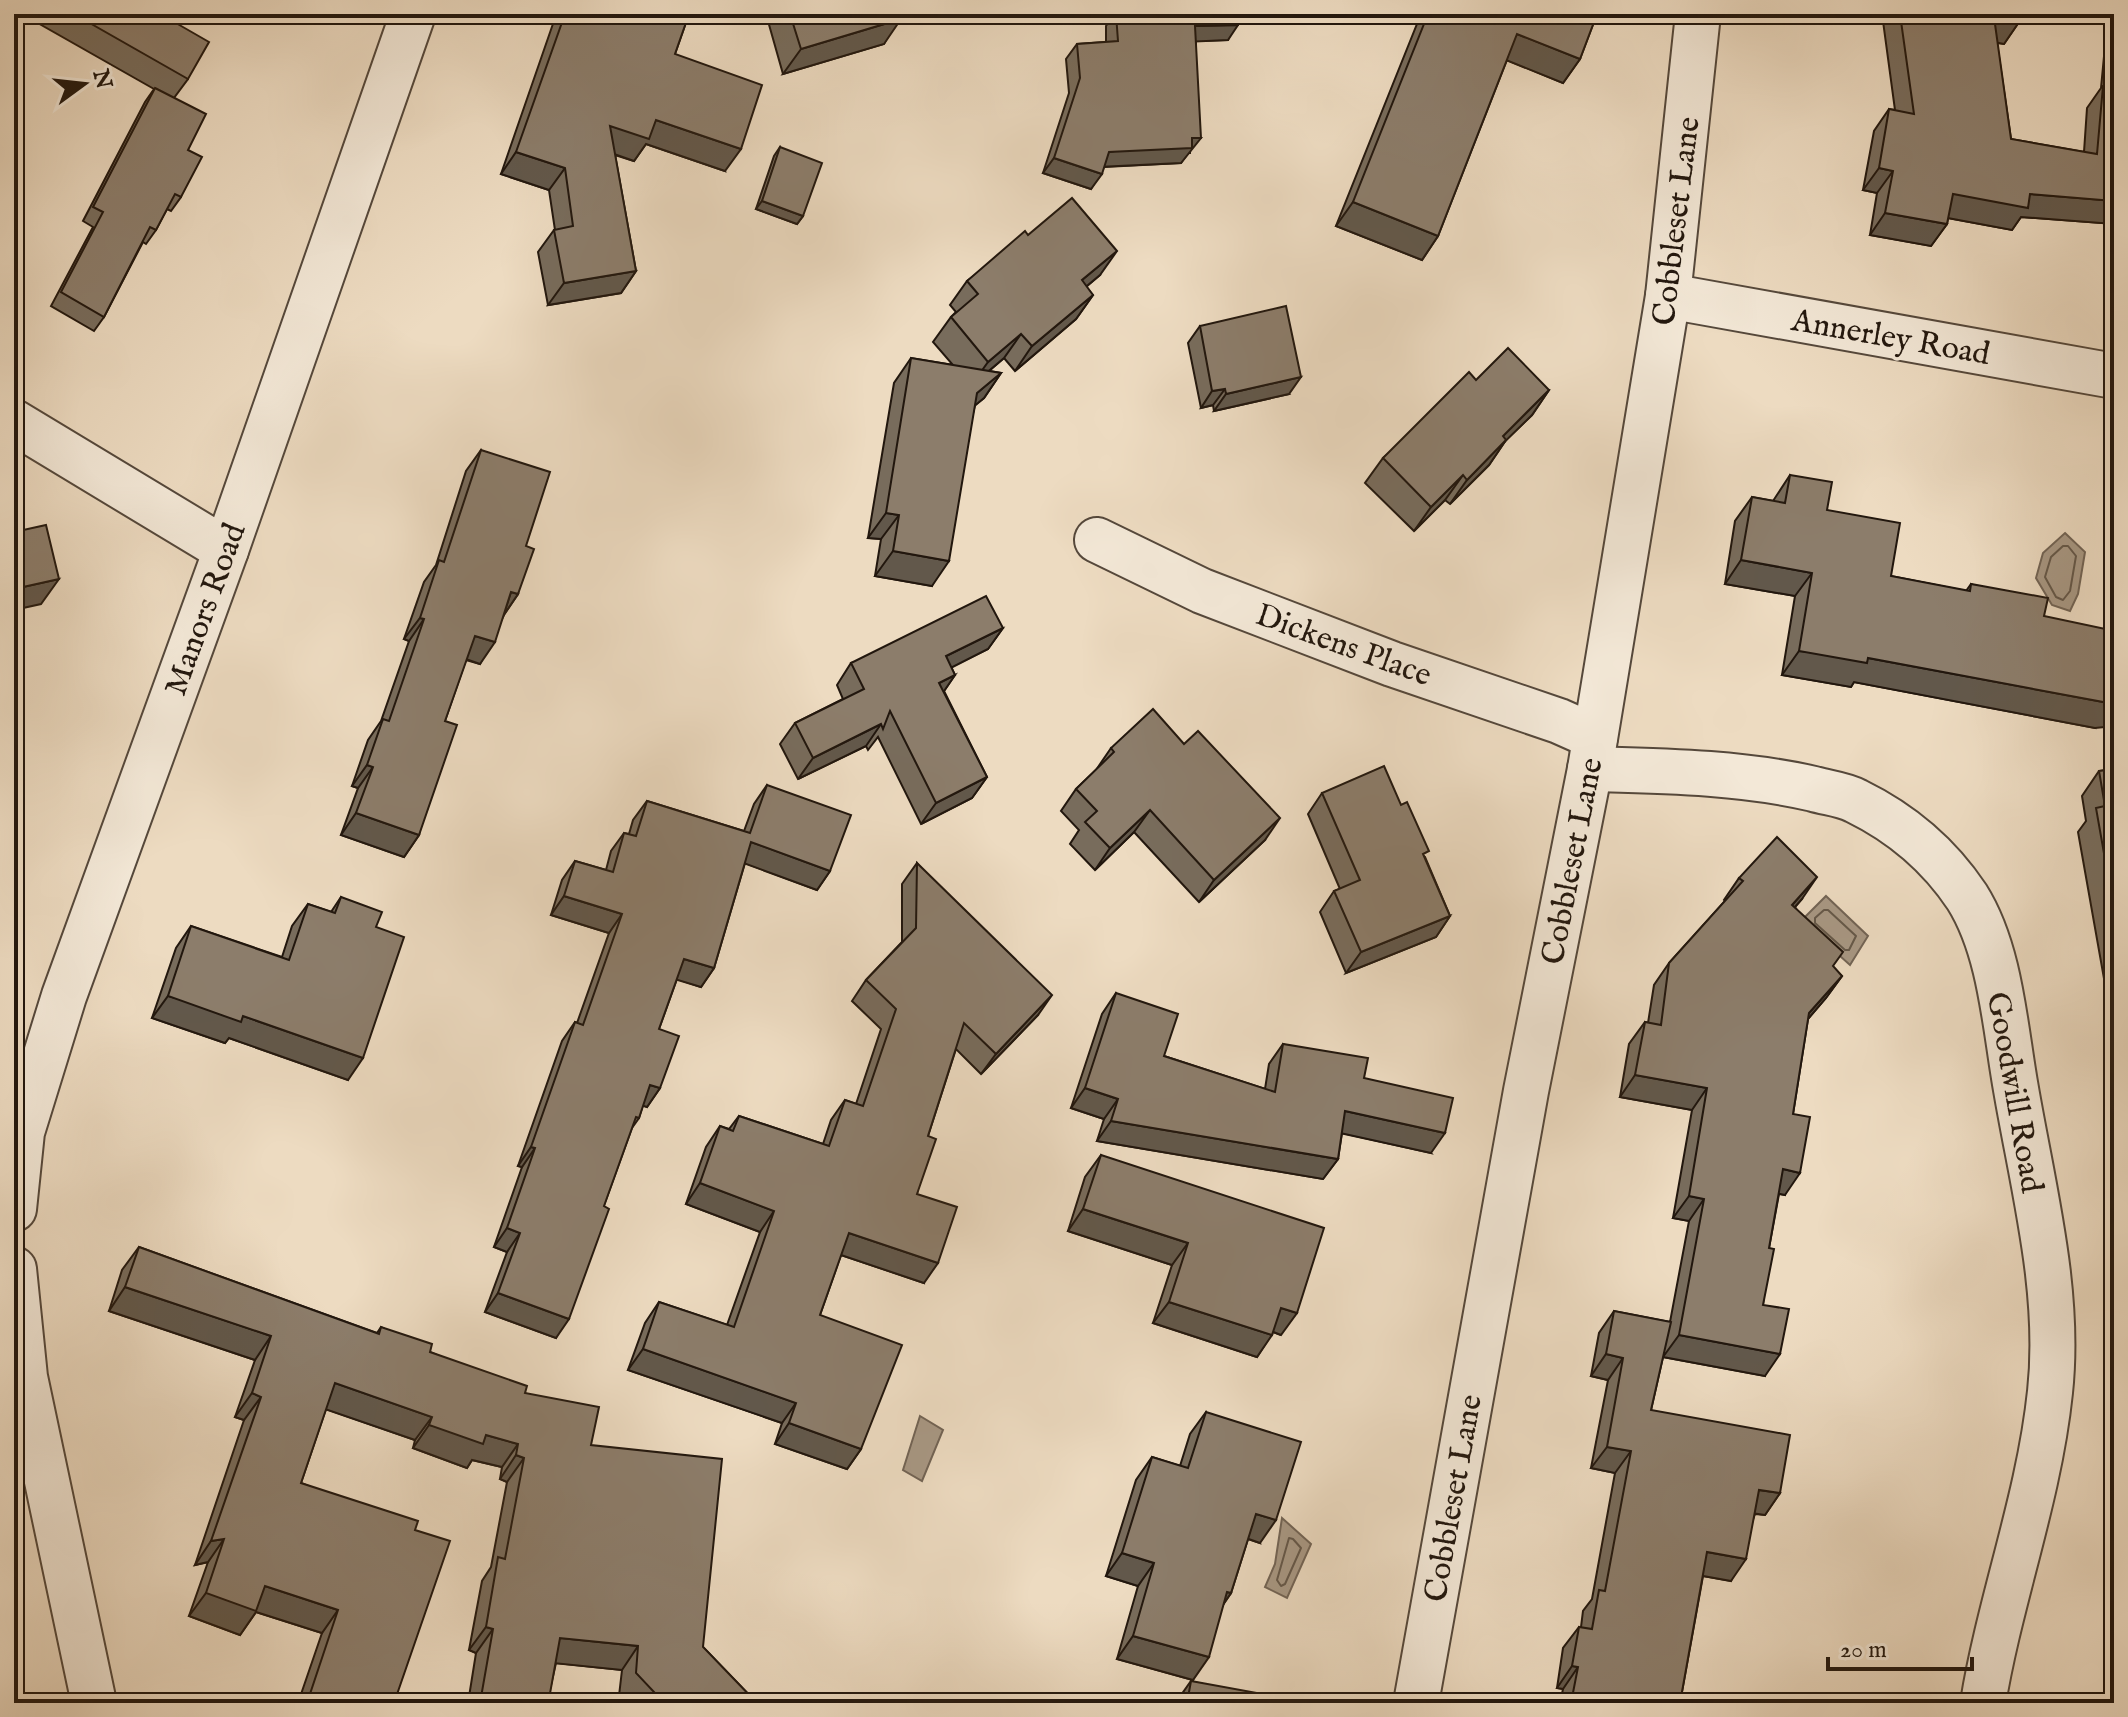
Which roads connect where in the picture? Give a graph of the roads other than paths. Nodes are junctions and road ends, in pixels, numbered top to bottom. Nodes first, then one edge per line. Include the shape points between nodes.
1 (413, 14) edge
2 (1698, 14) edge
3 (1668, 296) junction
4 (2114, 376) edge
5 (14, 422) edge
6 (1097, 540) dead end
7 (226, 550) junction
8 (1593, 753) junction
9 (14, 1209) edge
10 (14, 1269) edge
11 (94, 1703) edge
12 (1416, 1703) edge
13 (1983, 1703) edge

1 - 7 street, Manors Road
2 - 3 street, Cobbleset Lane
3 - 4 street, Annerley Road
3 - 8 street, Cobbleset Lane
5 - 7 street
6 - 8 street, Dickens Place via 1202,591 1559,721
7 - 9 street, Manors Road via 64,996 22,1132
8 - 12 street, Cobbleset Lane
8 - 13 street, Goodwill Road via 1853,799 1934,854 1968,899 1991,949 2047,1267 2051,1327 2050,1391 2038,1465
10 - 11 street via 25,1377

